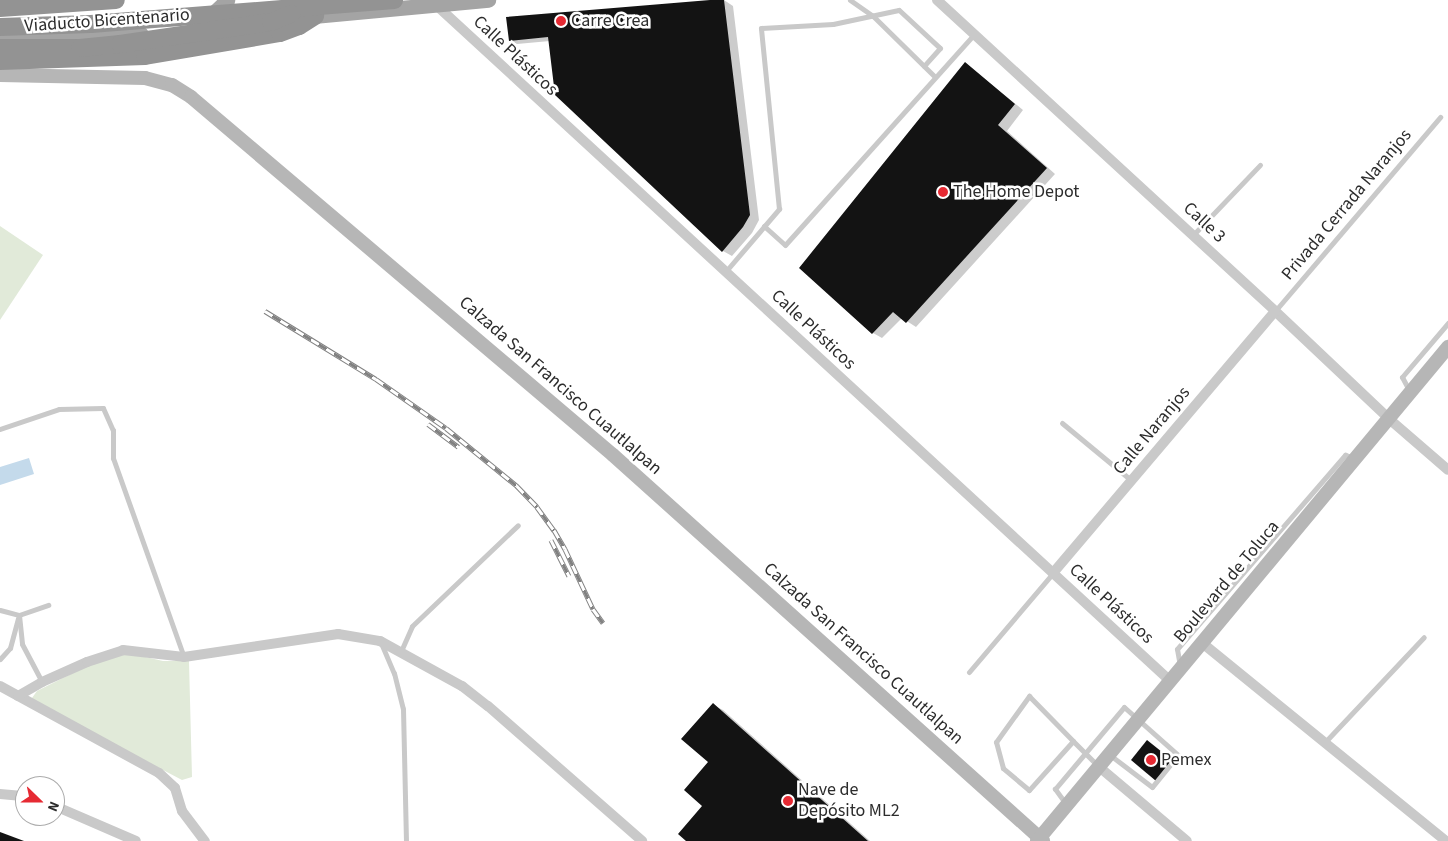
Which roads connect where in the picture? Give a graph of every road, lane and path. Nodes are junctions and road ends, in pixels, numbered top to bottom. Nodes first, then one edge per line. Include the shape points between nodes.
1 (116, 0) edge
2 (227, 0) edge
3 (394, 0) edge
4 (488, 0) edge
5 (850, 0) edge
6 (937, 0) edge
7 (434, 4) junction
8 (0, 8) edge
9 (300, 8) junction
10 (315, 16) junction
11 (873, 16) junction
12 (208, 18) joint
13 (0, 27) edge
14 (180, 30) junction
15 (974, 33) junction
16 (0, 38) edge
17 (0, 48) edge
18 (0, 61) edge
19 (924, 66) junction
20 (0, 75) edge
21 (934, 76) junction
22 (1440, 117) dead end
23 (1260, 165) dead end
24 (764, 226) junction
25 (1194, 235) junction
26 (726, 272) junction
27 (1275, 311) junction
28 (1448, 323) edge
29 (1446, 352) edge
30 (1410, 392) junction
31 (1388, 418) junction
32 (1062, 423) dead end
33 (0, 429) edge
34 (1448, 470) edge
35 (1132, 481) junction
36 (518, 525) dead end
37 (1053, 573) junction
38 (1233, 595) junction
39 (48, 605) dead end
40 (0, 610) edge
41 (19, 615) junction
42 (1424, 637) dead end
43 (380, 641) junction
44 (1201, 642) junction
45 (401, 651) junction
46 (184, 657) junction
47 (0, 659) edge
48 (1181, 667) junction
49 (969, 672) dead end
50 (1170, 680) junction
51 (42, 682) junction
52 (0, 686) edge
53 (18, 696) junction
54 (1138, 718) junction
55 (1073, 741) junction
56 (1324, 742) junction
57 (1084, 754) junction
58 (1108, 754) junction
59 (1098, 766) junction
60 (0, 794) edge
61 (15, 795) edge
62 (1066, 804) junction
63 (65, 810) edge
64 (1040, 840) edge
65 (136, 841) edge
66 (205, 841) edge
67 (406, 841) edge
68 (642, 841) edge
69 (1187, 841) edge
70 (1446, 841) edge

1 - 8 highway
2 - 12 main road
3 - 9 highway, Viaducto Bicentenario, bridge
4 - 7 main road
5 - 11 lane
6 - 15 street, Calle 3
7 - 10 main road
7 - 26 street, Calle Plásticos
9 - 13 highway, Viaducto Bicentenario, bridge via 91,24
9 - 17 highway, bridge via 271,22 148,41 80,48
10 - 14 main road
10 - 18 highway via 280,33 145,56
11 - 19 lane
11 - 19 lane via 899,10 940,48
11 - 24 lane via 833,24 761,28 779,208
12 - 14 street
14 - 16 main road
15 - 21 lane
15 - 25 street, Calle 3
19 - 21 lane
20 - 64 street, Calzada San Francisco Cuautlalpan via 146,78 172,85 191,97 613,455
21 - 24 lane via 785,244
22 - 27 lane, Privada Cerrada Naranjos
23 - 25 lane
24 - 26 lane
25 - 27 street, Calle 3
26 - 37 street, Calle Plásticos
27 - 31 street, Calle 3
27 - 35 street, Calle Naranjos
28 - 30 lane via 1402,378
29 - 30 street, Boulevard de Toluca
30 - 31 street, Boulevard de Toluca
31 - 34 street, Calle 3
31 - 38 street, Boulevard de Toluca
32 - 35 lane
33 - 46 lane via 59,410 103,408 113,430 113,458
35 - 37 street, Calle Naranjos
36 - 45 lane via 412,626
37 - 49 lane
37 - 50 street, Calle Plásticos
38 - 44 street, Boulevard de Toluca
38 - 48 lane via 1177,649
39 - 41 lane
40 - 41 lane
41 - 47 lane via 10,648
41 - 51 lane via 22,644
42 - 56 lane
43 - 45 street
43 - 46 street via 338,634
43 - 67 lane via 394,673 403,709
44 - 48 street, Boulevard de Toluca
44 - 56 street
45 - 68 street via 462,686 488,706
46 - 51 street via 123,650
48 - 50 street, Boulevard de Toluca
50 - 54 street, Boulevard de Toluca
51 - 53 street
52 - 53 street
53 - 66 street via 159,773 176,788 182,811
54 - 57 lane via 1124,707
54 - 58 street, Boulevard de Toluca
54 - 58 lane via 1178,755 1152,787
55 - 55 lane via 1029,790 1003,768 996,742 1029,696
55 - 57 lane
56 - 70 street
57 - 59 lane
57 - 62 lane via 1056,789
58 - 59 street, Boulevard de Toluca
59 - 62 street, Boulevard de Toluca
59 - 69 street
60 - 61 street
62 - 64 street, Boulevard de Toluca
63 - 65 street

